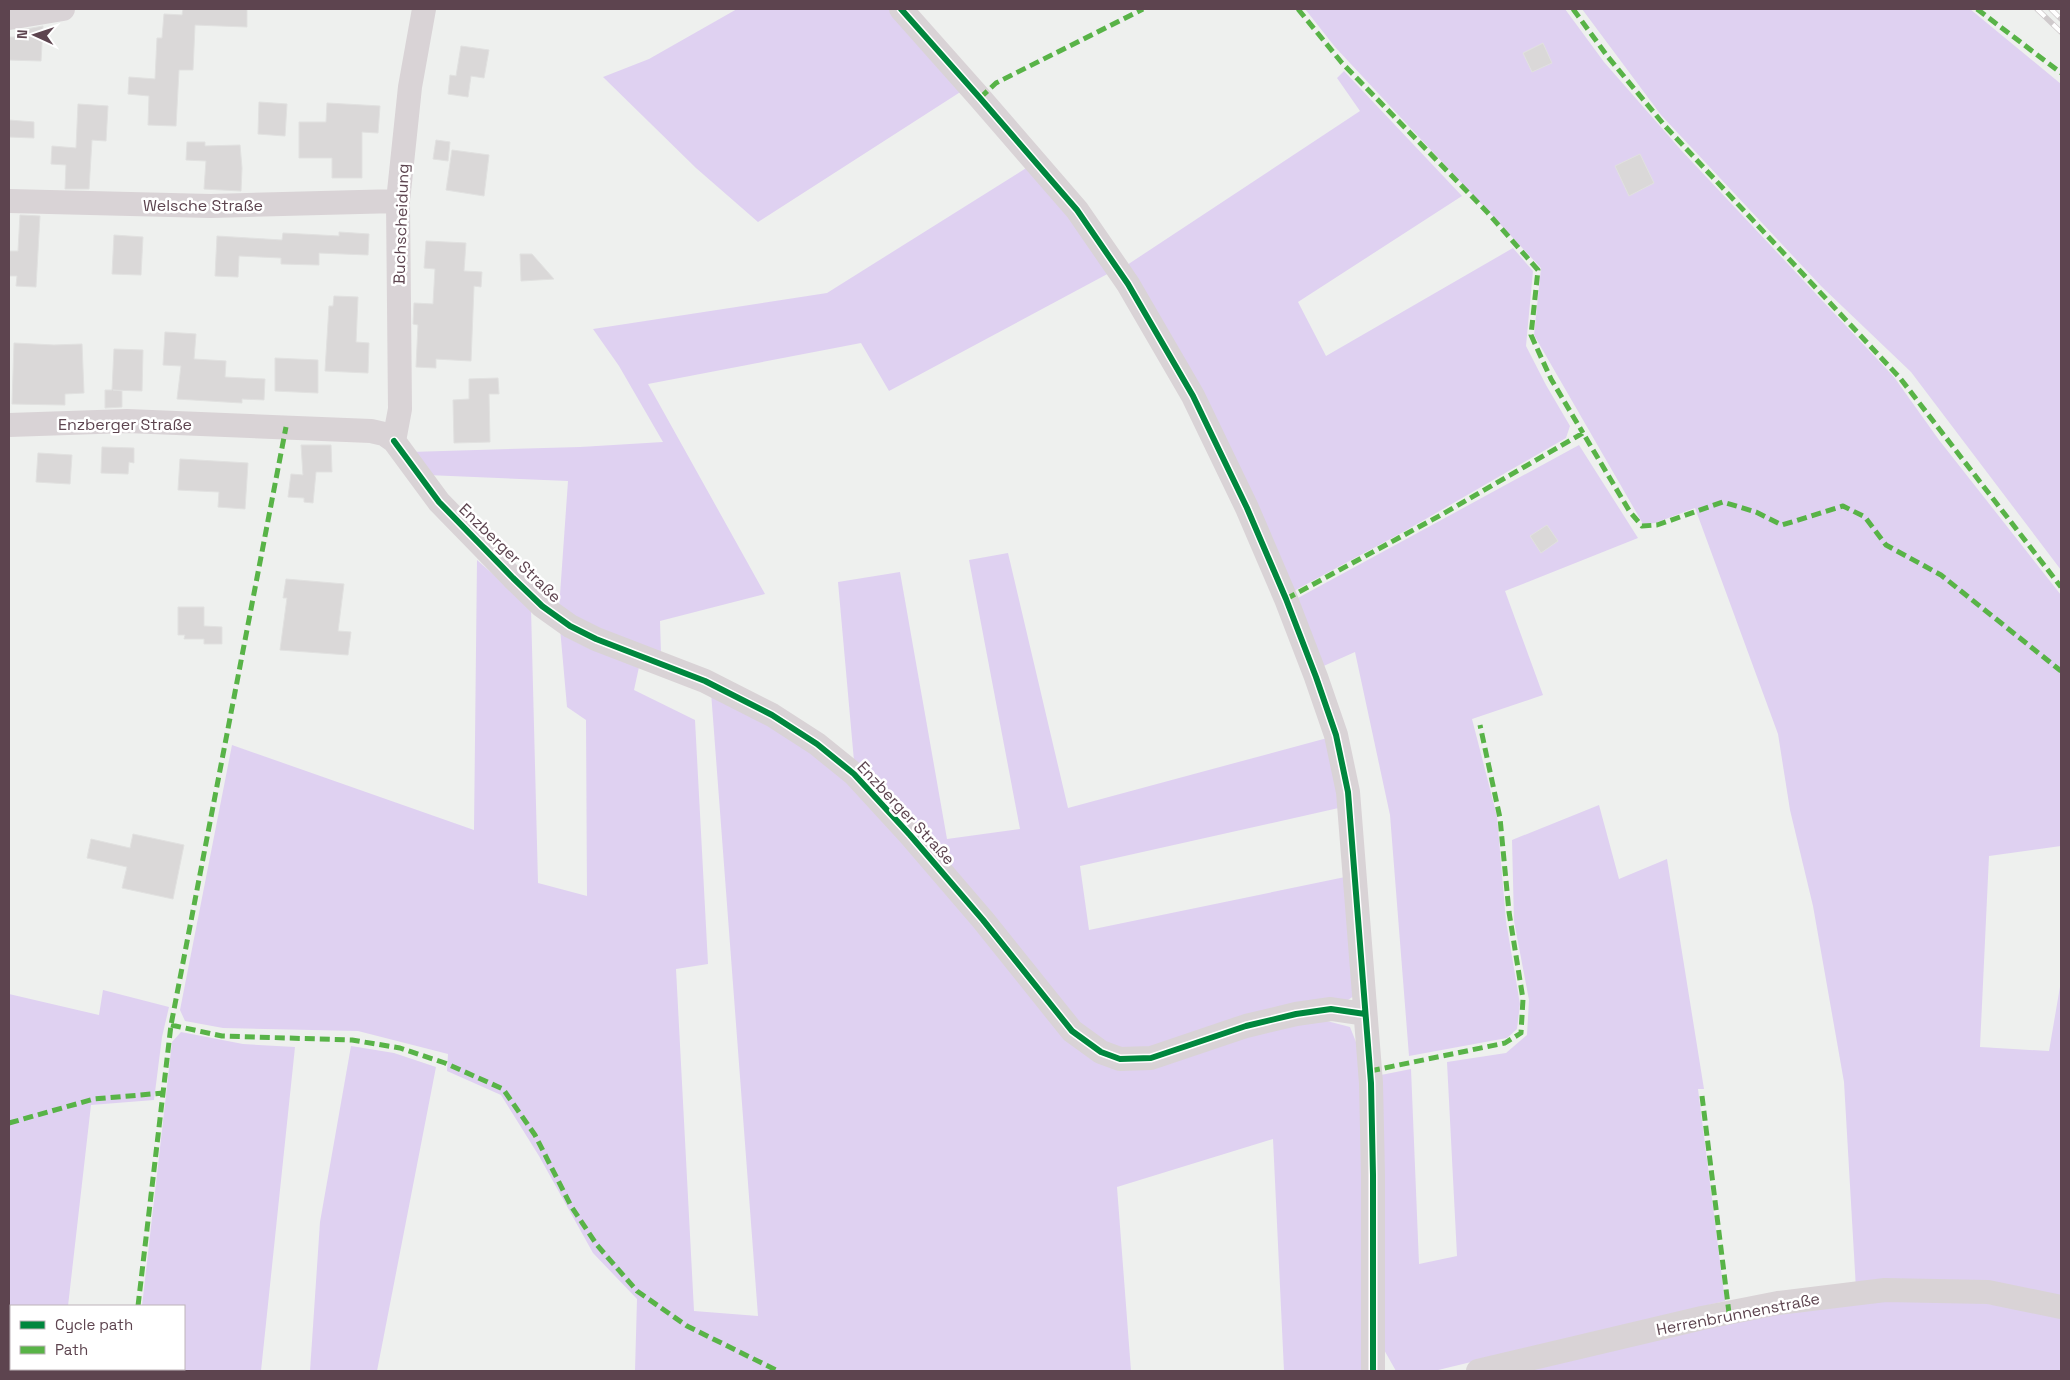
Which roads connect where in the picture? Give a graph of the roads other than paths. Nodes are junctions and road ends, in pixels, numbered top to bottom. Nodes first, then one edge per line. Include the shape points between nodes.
1 (63, 9) edge
2 (424, 9) edge
3 (901, 9) edge
4 (9, 18) edge
5 (9, 201) edge
6 (398, 201) junction
7 (9, 425) edge
8 (394, 441) junction
9 (1365, 1014) junction
10 (2061, 1307) edge
11 (1373, 1371) edge
12 (1478, 1371) edge

1 - 4 street
2 - 6 street, Buchscheidung via 410,87
3 - 9 street via 1077,210 1128,284 1193,396 1248,508 1293,617 1336,735 1348,792
5 - 6 street, Welsche Straße via 211,206
6 - 8 street, Buchscheidung via 400,409
7 - 8 street, Enzberger Straße via 127,421 332,429 371,431
8 - 9 street, Enzberger Straße via 439,502 542,606 596,639 705,681 772,715 817,744 854,774 965,899 1072,1031 1101,1052 1120,1059 1151,1058 1246,1026 1296,1014 1331,1008
9 - 11 street via 1371,1077 1373,1166
10 - 12 street, Herrenbrunnenstraße via 1988,1292 1885,1290 1778,1303 1702,1318

